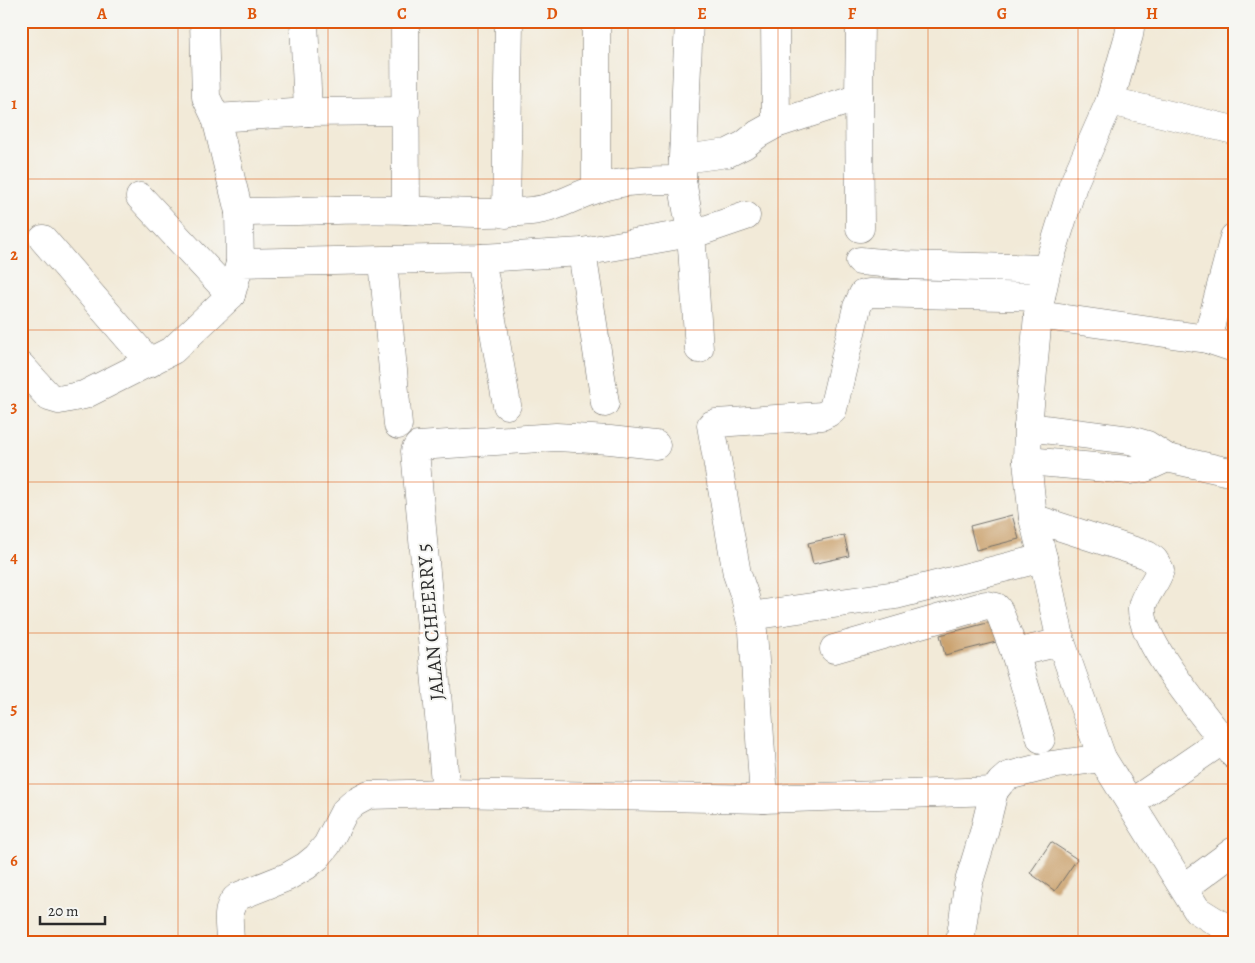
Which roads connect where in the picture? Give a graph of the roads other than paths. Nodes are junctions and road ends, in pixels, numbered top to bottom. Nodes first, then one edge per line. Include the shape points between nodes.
1 (204, 21) edge
2 (304, 21) edge
3 (405, 21) edge
4 (509, 21) edge
5 (596, 21) edge
6 (689, 21) edge
7 (775, 21) edge
8 (860, 21) edge
9 (1131, 21) edge
10 (859, 97) junction
11 (1110, 101) junction
12 (406, 111) junction
13 (308, 112) junction
14 (216, 118) junction
15 (776, 124) junction
16 (1234, 130) edge
17 (683, 170) junction
18 (596, 188) junction
19 (140, 197) dead end
20 (406, 210) junction
21 (239, 212) junction
22 (506, 214) junction
23 (746, 216) dead end
24 (860, 228) dead end
25 (691, 233) junction
26 (1234, 237) edge
27 (43, 240) dead end
28 (582, 252) junction
29 (481, 258) junction
30 (383, 261) junction
31 (860, 261) dead end
32 (240, 263) junction
33 (1048, 269) junction
34 (231, 295) junction
35 (1039, 306) junction
36 (1208, 339) junction
37 (1234, 348) edge
38 (699, 349) dead end
39 (150, 363) junction
40 (21, 366) edge
41 (605, 403) dead end
42 (507, 405) dead end
43 (398, 424) dead end
44 (1028, 427) junction
45 (656, 445) dead end
46 (1167, 458) junction
47 (1027, 461) junction
48 (1234, 473) edge
49 (1033, 518) junction
50 (1043, 558) junction
51 (750, 616) junction
52 (1061, 642) junction
53 (834, 649) dead end
54 (1014, 653) junction
55 (1041, 739) dead end
56 (1228, 747) edge
57 (1102, 758) junction
58 (994, 791) junction
59 (446, 793) junction
60 (764, 799) junction
61 (1131, 804) junction
62 (1234, 851) edge
63 (1190, 899) junction
64 (1234, 934) edge
65 (230, 942) edge
66 (960, 942) edge
67 (1207, 942) edge

1 - 14 street via 206,97
2 - 13 street
3 - 12 street
4 - 22 street
5 - 18 street
6 - 17 street
7 - 15 street
8 - 10 street
9 - 11 street
10 - 15 street
10 - 24 street
11 - 16 street
11 - 33 street via 1073,185
12 - 13 street
12 - 20 street
13 - 14 street
14 - 21 street
15 - 17 street via 728,153
17 - 18 street
17 - 25 street
18 - 22 street via 541,210
19 - 34 street
20 - 21 street
20 - 22 street
21 - 32 street
23 - 25 street
25 - 28 street
25 - 38 street
26 - 36 street
27 - 39 street
28 - 29 street
28 - 41 street
29 - 30 street
29 - 42 street
30 - 32 street
30 - 43 street
31 - 33 street
32 - 34 street
33 - 35 street
34 - 39 street via 173,350
35 - 36 street
35 - 44 street
35 - 51 street via 863,294 828,414 711,425 737,574
36 - 37 street
39 - 40 street via 84,395 59,400 50,397
44 - 46 street via 1130,440 1147,445
44 - 47 street
45 - 59 street, JALAN CHEERRY 5 via 556,437 418,446 415,451
46 - 47 street via 1146,468 1129,470
46 - 48 street
47 - 49 street
49 - 50 street
49 - 56 street via 1154,560 1160,570 1142,605 1150,640
50 - 51 street via 896,595
50 - 52 street
51 - 60 street
52 - 54 street
52 - 57 street
53 - 54 street via 986,605 996,608 1002,616
54 - 55 street
56 - 61 street
57 - 58 street via 1051,765 1008,776
57 - 61 street
58 - 60 street
58 - 66 street via 968,885
59 - 60 street
59 - 65 street via 369,796 354,803 344,812 328,845 317,857 287,877 233,901 229,911
61 - 63 street
62 - 63 street
63 - 64 street
63 - 67 street

